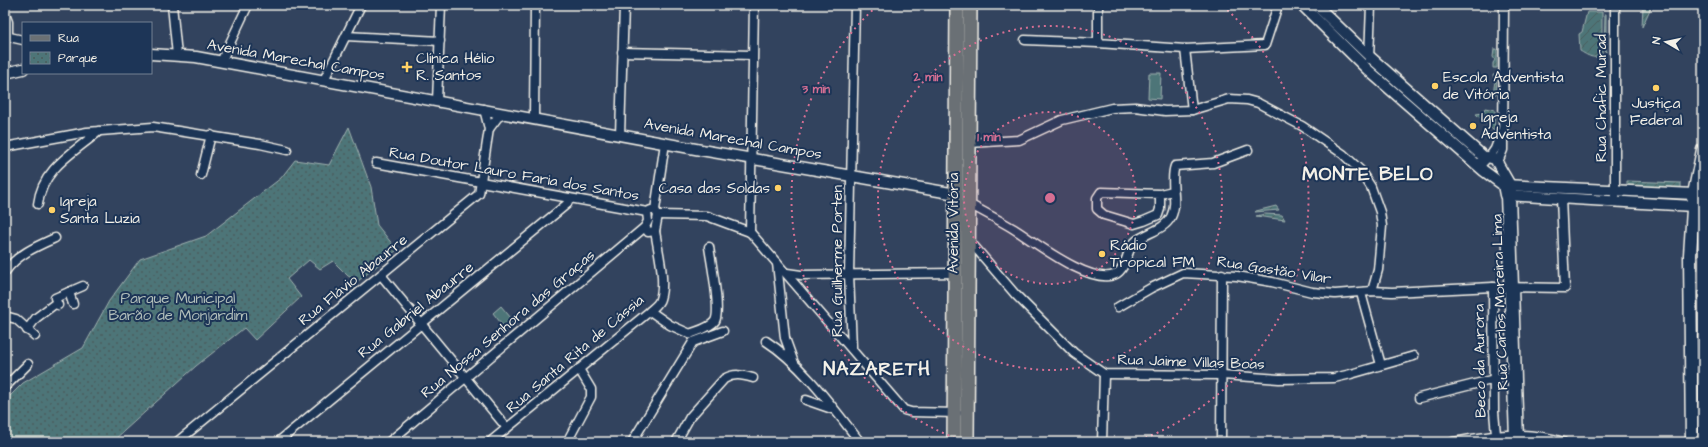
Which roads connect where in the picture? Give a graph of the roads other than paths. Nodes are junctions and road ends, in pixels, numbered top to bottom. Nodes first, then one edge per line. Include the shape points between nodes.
1 (172, 5) edge
2 (248, 5) edge
3 (361, 5) edge
4 (441, 5) edge
5 (535, 5) edge
6 (624, 5) edge
7 (754, 5) edge
8 (855, 5) edge
9 (957, 5) edge
10 (970, 5) edge
11 (1098, 5) edge
12 (1278, 5) edge
13 (1302, 5) edge
14 (1316, 5) edge
15 (1371, 5) edge
16 (1504, 5) edge
17 (1615, 5) edge
18 (5, 14) edge
19 (346, 36) junction
20 (6, 37) edge
21 (22, 40) edge
22 (1025, 40) dead end
23 (440, 41) junction
24 (1100, 43) junction
25 (1185, 49) junction
26 (622, 52) junction
27 (152, 54) edge
28 (177, 54) junction
29 (752, 55) junction
30 (1369, 56) junction
31 (220, 62) junction
32 (22, 69) edge
33 (1368, 70) junction
34 (5, 73) edge
35 (324, 80) junction
36 (436, 101) junction
37 (484, 109) junction
38 (1192, 110) junction
39 (505, 114) junction
40 (534, 118) junction
41 (490, 129) junction
42 (100, 130) junction
43 (211, 135) junction
44 (620, 135) junction
45 (665, 143) junction
46 (969, 143) junction
47 (5, 147) edge
48 (287, 150) dead end
49 (1248, 150) dead end
50 (1703, 150) edge
51 (750, 158) junction
52 (1492, 161) junction
53 (376, 163) dead end
54 (1484, 171) junction
55 (201, 175) dead end
56 (851, 175) junction
57 (482, 184) junction
58 (1507, 190) junction
59 (1173, 191) junction
60 (956, 194) junction
61 (1160, 194) junction
62 (1615, 196) junction
63 (569, 198) junction
64 (1561, 198) junction
65 (1696, 202) edge
66 (38, 204) dead end
67 (969, 210) junction
68 (653, 212) junction
69 (645, 227) junction
70 (655, 231) junction
71 (750, 232) junction
72 (55, 238) dead end
73 (968, 239) junction
74 (709, 246) dead end
75 (986, 259) junction
76 (968, 260) junction
77 (777, 263) junction
78 (5, 272) edge
79 (787, 273) junction
80 (955, 273) junction
81 (849, 274) junction
82 (1222, 274) junction
83 (381, 275) junction
84 (801, 275) junction
85 (83, 286) dead end
86 (798, 287) junction
87 (1493, 288) junction
88 (1510, 288) junction
89 (1372, 291) junction
90 (69, 292) junction
91 (1361, 292) junction
92 (73, 304) dead end
93 (1118, 308) dead end
94 (650, 311) junction
95 (5, 316) edge
96 (422, 324) junction
97 (27, 330) junction
98 (724, 331) dead end
99 (690, 334) junction
100 (35, 336) dead end
101 (766, 341) dead end
102 (693, 342) junction
103 (852, 348) junction
104 (1414, 356) dead end
105 (28, 364) dead end
106 (794, 364) junction
107 (1381, 365) junction
108 (579, 369) junction
109 (1104, 374) junction
110 (1222, 375) junction
111 (466, 378) junction
112 (753, 378) dead end
113 (1511, 378) junction
114 (1495, 379) junction
115 (5, 387) edge
116 (1419, 398) dead end
117 (806, 400) dead end
118 (834, 410) junction
119 (961, 414) junction
120 (507, 428) junction
121 (1496, 434) junction
122 (1517, 439) edge
123 (181, 441) edge
124 (278, 442) edge
125 (389, 442) edge
126 (490, 442) edge
127 (567, 442) edge
128 (632, 442) edge
129 (676, 442) edge
130 (860, 442) edge
131 (954, 442) edge
132 (967, 442) edge
133 (1102, 442) edge
134 (1221, 442) edge
135 (1453, 442) edge
136 (1563, 442) edge
137 (1692, 442) edge

1 - 28 street
2 - 31 street
3 - 19 street
4 - 23 street
5 - 40 street
6 - 26 street
7 - 29 street
8 - 56 street, Rua Guilherme Porten
9 - 60 main road, Avenida Vitória
10 - 46 main road, Avenida Vitória
11 - 24 street
12 - 25 street via 1265,45
13 - 33 street
14 - 30 street, Rua Carlos Moreira Lima
15 - 30 street
16 - 52 street via 1504,150
17 - 62 street, Rua Chafic Murad
18 - 20 street via 8,22
19 - 23 street
19 - 35 street
20 - 21 street
22 - 24 street
23 - 36 street
24 - 25 street
25 - 38 street
26 - 29 street
26 - 44 street
27 - 28 street, Avenida Marechal Campos
28 - 31 street, Avenida Marechal Campos
29 - 51 street
30 - 33 street
30 - 52 street, Rua Carlos Moreira Lima
31 - 35 street, Avenida Marechal Campos
32 - 34 street
33 - 54 street
35 - 36 street, Avenida Marechal Campos
36 - 37 street, Avenida Marechal Campos
37 - 39 street, Avenida Marechal Campos
37 - 41 street, Rua Flávio Abaurre
38 - 46 street via 1112,108 1062,120 1019,140
38 - 89 street via 1229,99 1258,103 1302,126 1343,154 1360,170 1371,187 1382,226 1378,270
39 - 40 street, Avenida Marechal Campos
39 - 41 street via 498,118
40 - 44 street, Avenida Marechal Campos
41 - 57 street, Rua Flávio Abaurre
42 - 43 street via 153,127
42 - 47 street
42 - 66 street via 58,163 44,185
43 - 48 street
43 - 55 street
44 - 45 street, Avenida Marechal Campos
45 - 51 street, Avenida Marechal Campos
45 - 68 street
46 - 67 main road, Avenida Vitória
49 - 59 street via 1213,163 1176,166 1172,174
50 - 65 main road
51 - 56 street, Avenida Marechal Campos
51 - 71 street
52 - 54 street via 1481,162
52 - 54 street via 1494,172
52 - 58 street, Rua Carlos Moreira Lima
53 - 57 street, Rua Doutor Lauro Faria dos Santos
54 - 58 street
56 - 60 street, Avenida Marechal Campos
56 - 81 street, Rua Guilherme Porten
57 - 63 street, Rua Doutor Lauro Faria dos Santos
57 - 83 street, Rua Flávio Abaurre via 479,194
58 - 62 street
58 - 64 street
58 - 88 street, Rua Carlos Moreira Lima
59 - 61 street
59 - 67 street via 1174,207 1168,222 1135,241 1117,274 1104,277 1085,272 1013,229
60 - 67 main road via 965,200
60 - 80 main road, Avenida Vitória
61 - 61 street via 1101,192 1097,198 1097,209 1110,217 1139,223 1158,215
62 - 64 street
62 - 65 street
63 - 68 street, Rua Doutor Lauro Faria dos Santos
63 - 96 street, Rua Gabriel Abaurre via 567,204
64 - 88 street via 1565,288
65 - 137 main road via 1690,272
67 - 73 main road, Avenida Vitória
68 - 69 street
68 - 70 street, Rua Santa Rita de Cássia
68 - 71 street, Rua Doutor Lauro Faria dos Santos via 707,216
69 - 70 street via 648,232
69 - 111 street, Rua Nossa Senhora das Graças
70 - 94 street, Rua Santa Rita de Cássia via 662,286 660,300
71 - 77 street
72 - 78 street via 20,256
73 - 75 street, Rua Jaime Villas Boas
73 - 76 main road, Avenida Vitória
74 - 99 street via 717,301 715,321
75 - 76 street
75 - 109 street, Rua Jaime Villas Boas via 1044,324 1074,353
76 - 119 main road, Avenida Vitória
77 - 79 street
77 - 106 street via 785,338
79 - 84 street
79 - 86 street
80 - 81 street
80 - 119 main road, Avenida Vitória
81 - 84 street
81 - 103 street, Rua Guilherme Porten
82 - 91 street, Rua Gastão Vilar via 1312,292
82 - 93 street, Rua Gastão Vilar via 1180,273
82 - 110 street
83 - 96 street
83 - 123 street, Rua Flávio Abaurre
84 - 86 street
85 - 90 street
86 - 103 street
87 - 88 street, Rua Gastão Vilar
87 - 89 street, Rua Gastão Vilar
87 - 114 street, Beco da Aurora
88 - 113 street, Rua Carlos Moreira Lima
88 - 122 street, Rua Carlos Moreira Lima
89 - 91 street, Rua Gastão Vilar
90 - 92 street
90 - 97 street via 55,298 57,304 36,318
91 - 107 street
94 - 99 street via 670,325
94 - 108 street, Rua Santa Rita de Cássia
95 - 97 street via 16,319
96 - 111 street
96 - 124 street, Rua Gabriel Abaurre
97 - 100 street
98 - 102 street
99 - 102 street
101 - 106 street via 778,348
102 - 128 street
103 - 119 street via 907,412
104 - 107 street, Rua Jaime Villas Boas
105 - 115 street
106 - 118 street
107 - 110 street, Rua Jaime Villas Boas via 1351,374 1319,378 1279,380
108 - 120 street, Rua Santa Rita de Cássia
108 - 127 street via 591,388 591,397
109 - 110 street, Rua Jaime Villas Boas
109 - 133 street
110 - 134 street
111 - 120 street
111 - 125 street, Rua Nossa Senhora das Graças
112 - 129 street via 730,375 724,379 690,417
113 - 114 street
113 - 122 street, Rua Carlos Moreira Lima
114 - 116 street
114 - 121 street, Beco da Aurora
117 - 118 street
118 - 130 street
119 - 131 main road, Avenida Vitória
119 - 132 main road, Avenida Vitória
120 - 126 street, Rua Santa Rita de Cássia
121 - 122 street
121 - 135 street
122 - 136 street via 1549,438

